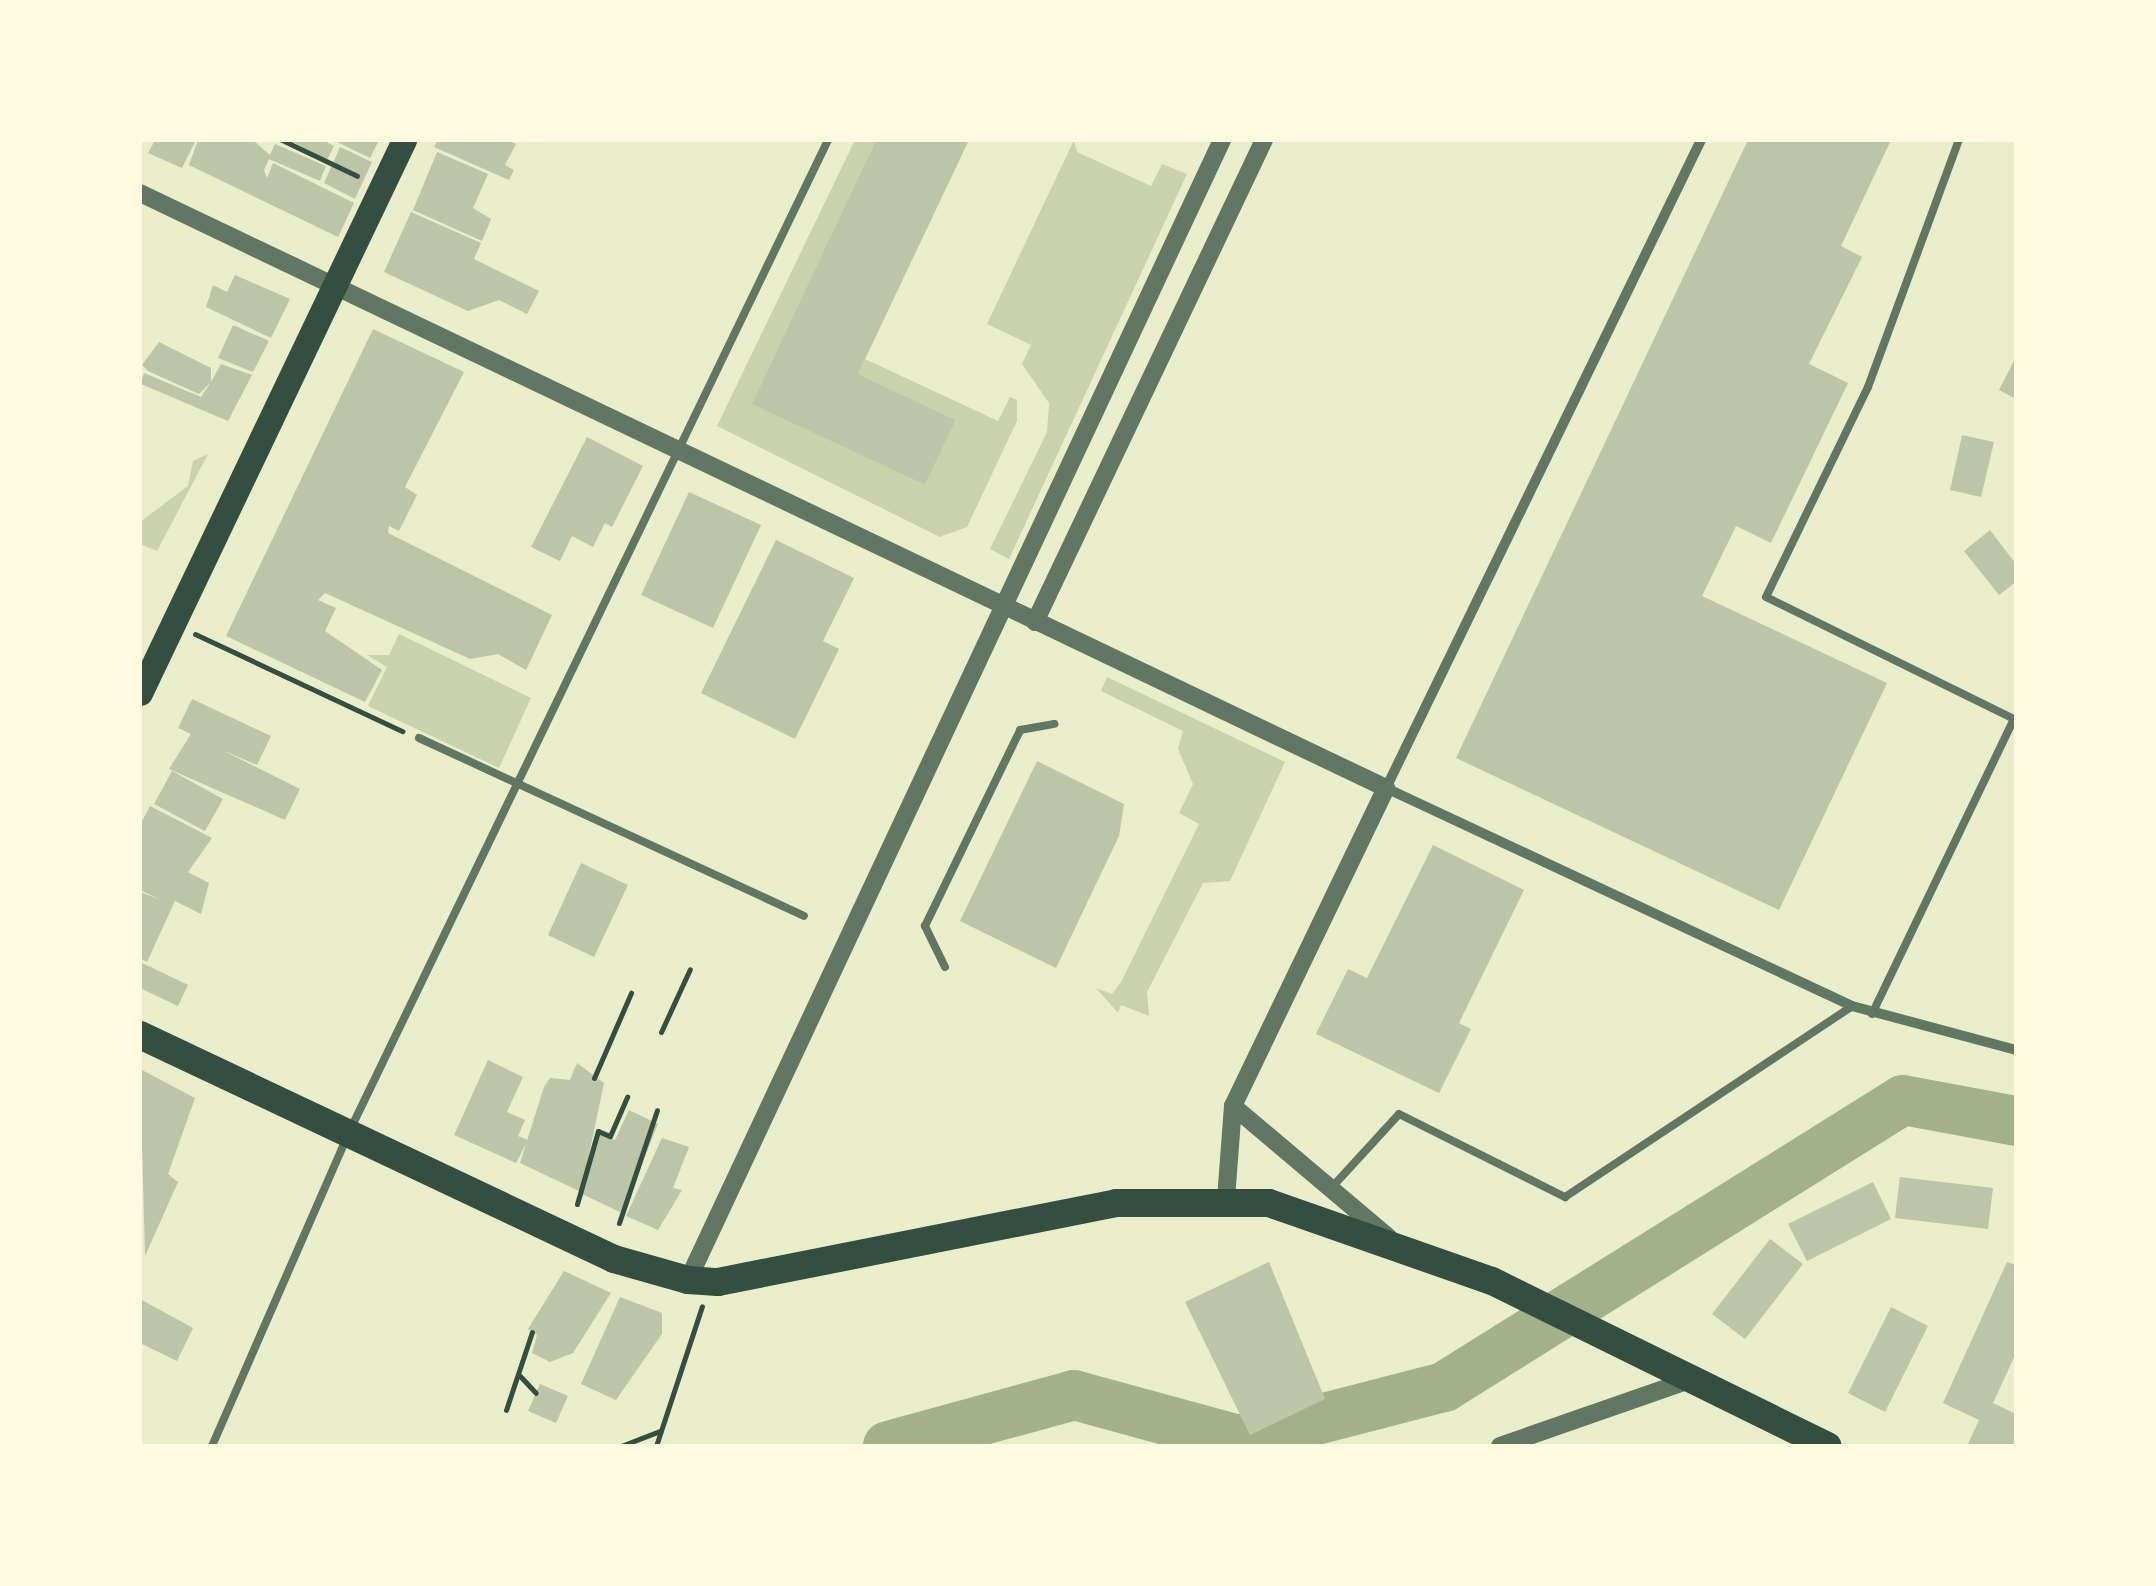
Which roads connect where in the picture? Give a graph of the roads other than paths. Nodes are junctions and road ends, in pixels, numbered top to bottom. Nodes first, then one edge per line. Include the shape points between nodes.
1 (404, 140) edge
2 (828, 140) edge
3 (1222, 140) edge
4 (1264, 140) edge
5 (1959, 140) edge
6 (1698, 141) edge
7 (140, 193) edge
8 (335, 287) junction
9 (673, 449) junction
10 (1002, 606) junction
11 (1036, 622) junction
12 (140, 693) edge
13 (1054, 724) dead end
14 (419, 738) road end
15 (518, 786) junction
16 (1386, 788) junction
17 (804, 916) dead end
18 (945, 967) dead end
19 (1852, 1006) junction
20 (1872, 1014) junction
21 (140, 1035) edge
22 (2016, 1050) edge
23 (1232, 1106) junction
24 (348, 1136) junction
25 (1334, 1185) junction
26 (1226, 1199) junction
27 (1389, 1238) junction
28 (688, 1280) junction
29 (1692, 1379) junction
30 (212, 1446) edge
31 (1500, 1446) edge
32 (1828, 1446) edge

1 - 8 main road
2 - 9 lane
3 - 10 street
4 - 11 street
5 - 20 lane via 1868,387 1766,597 2014,720
6 - 16 street
7 - 8 street
8 - 9 street
8 - 12 main road
9 - 10 street
9 - 15 lane
10 - 11 street
10 - 28 street
11 - 16 street
13 - 18 lane via 1020,730 925,926
14 - 15 lane
15 - 17 lane
15 - 24 lane
16 - 19 street
16 - 23 street
19 - 20 street
19 - 25 lane via 1565,1197 1399,1114
20 - 22 street
21 - 24 highway
23 - 25 street
23 - 26 street
24 - 28 highway via 614,1258
24 - 30 lane
25 - 27 street
26 - 27 highway
26 - 28 highway via 1116,1203 718,1282
27 - 29 highway
29 - 31 street
29 - 32 highway

